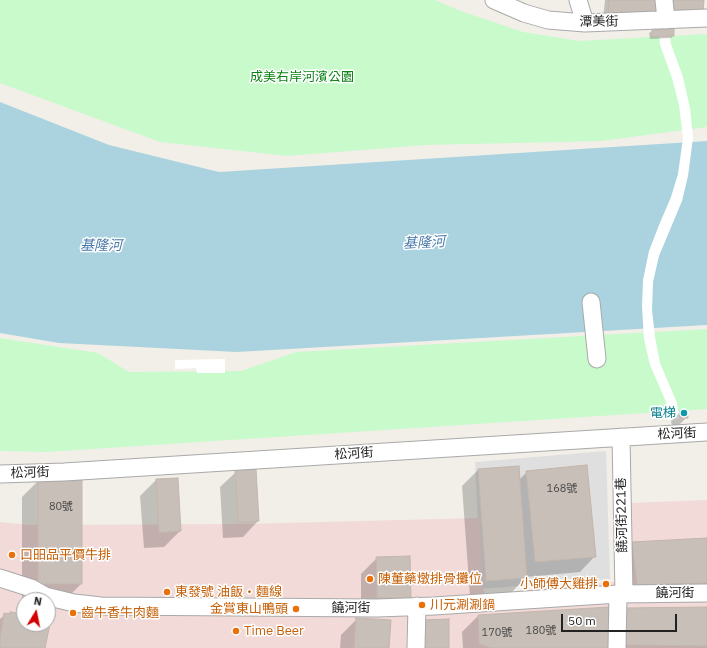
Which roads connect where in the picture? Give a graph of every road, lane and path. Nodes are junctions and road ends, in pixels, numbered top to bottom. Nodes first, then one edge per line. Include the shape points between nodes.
1 (494, 0) edge
2 (578, 0) edge
3 (664, 0) edge
4 (707, 18) edge
5 (666, 20) junction
6 (585, 23) junction
7 (591, 302) dead end
8 (597, 359) dead end
9 (707, 432) edge
10 (621, 437) junction
11 (0, 474) edge
12 (0, 578) edge
13 (707, 593) edge
14 (621, 594) junction
15 (416, 606) junction
16 (416, 648) edge
17 (617, 648) edge

1 - 6 street, 潭美街 via 548,20
2 - 6 street
3 - 5 street
4 - 5 street, 潭美街
5 - 6 street, 潭美街
7 - 8 street
9 - 10 street, 松河街
10 - 11 street, 松河街
10 - 14 street, 饒河街221巷
12 - 15 street, 饒河街 via 45,596 101,606
13 - 14 street, 饒河街
14 - 15 street, 饒河街
14 - 17 street, 饒河街221巷
15 - 16 street

